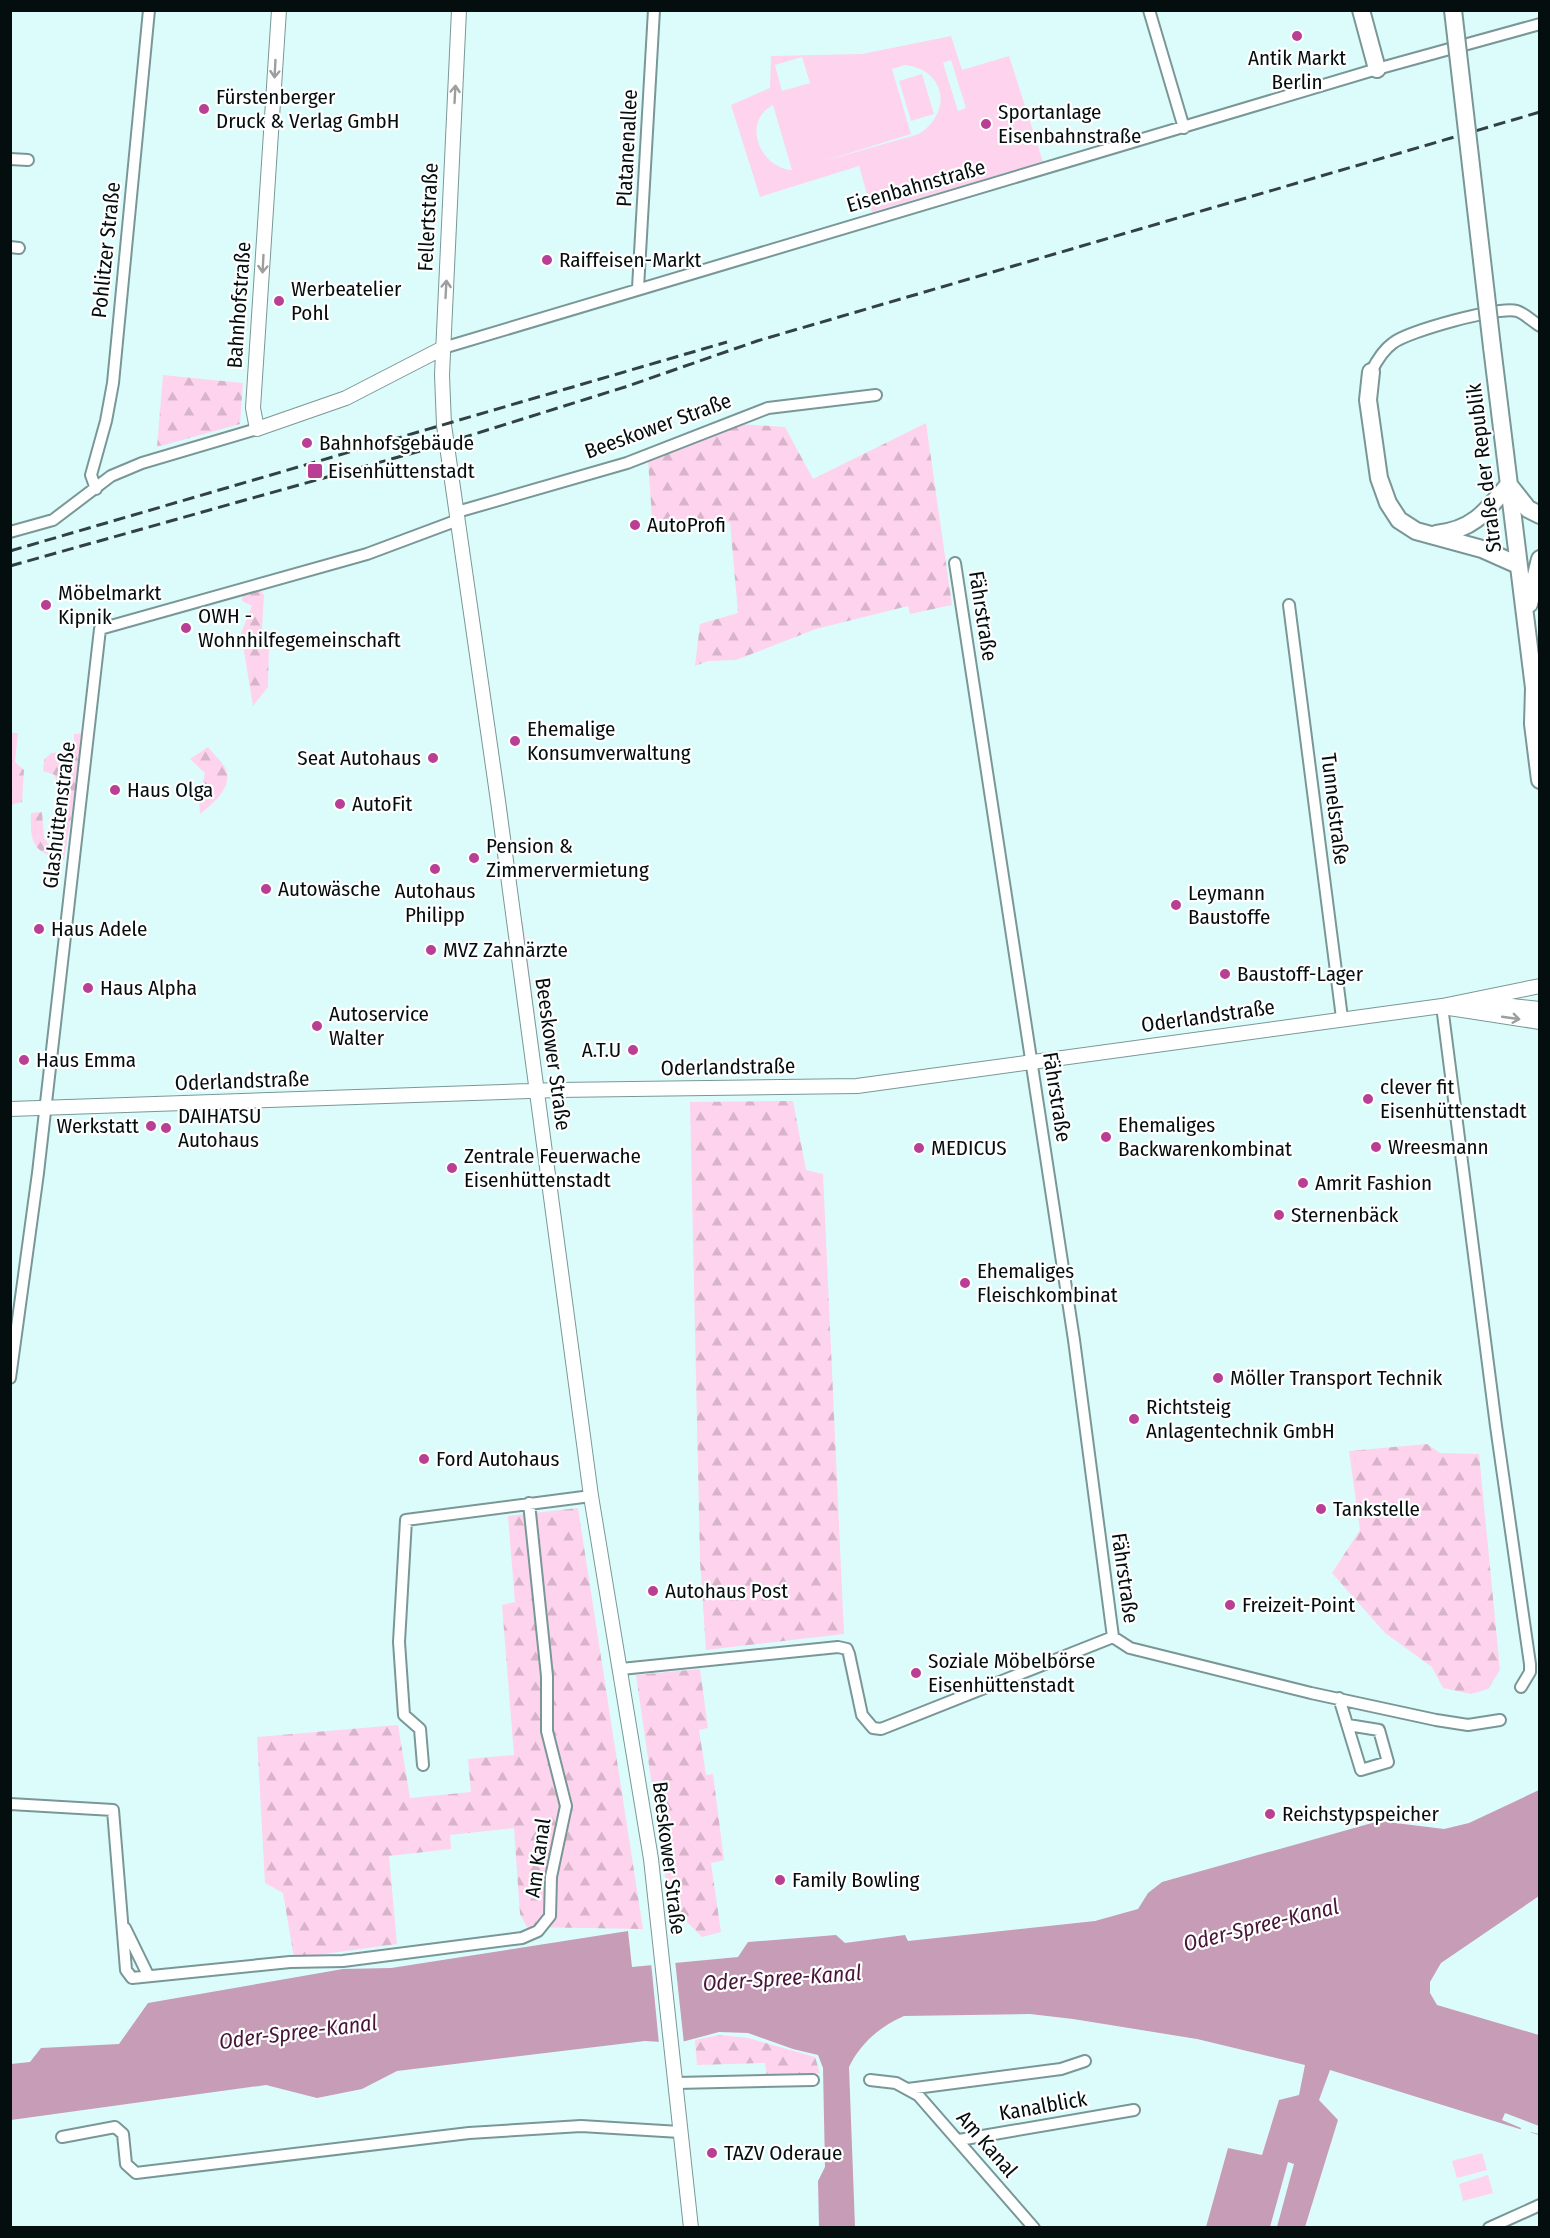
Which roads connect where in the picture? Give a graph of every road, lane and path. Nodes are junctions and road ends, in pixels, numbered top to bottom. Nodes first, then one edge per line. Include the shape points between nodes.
1 (149, 10) edge
2 (279, 10) edge
3 (459, 10) edge
4 (654, 10) edge
5 (1149, 10) edge
6 (1361, 10) edge
7 (1453, 10) edge
8 (1539, 24) edge
9 (1377, 69) junction
10 (1184, 128) junction
11 (10, 159) edge
12 (28, 160) dead end
13 (638, 288) junction
14 (1539, 326) edge
15 (443, 348) junction
16 (416, 360) junction
17 (1371, 372) joint
18 (442, 375) junction
19 (876, 395) dead end
20 (444, 425) joint
21 (257, 429) junction
22 (1509, 484) junction
23 (96, 489) junction
24 (1539, 515) edge
25 (457, 516) junction
26 (10, 532) edge
27 (1430, 534) junction
28 (1539, 559) edge
29 (955, 563) dead end
30 (1518, 566) junction
31 (1289, 605) dead end
32 (1526, 620) junction
33 (1537, 695) edge
34 (1539, 780) edge
35 (1539, 986) edge
36 (1472, 1001) junction
37 (1442, 1006) junction
38 (1539, 1009) edge
39 (1342, 1018) junction
40 (1539, 1022) edge
41 (1032, 1063) junction
42 (537, 1091) junction
43 (10, 1109) edge
44 (45, 1109) junction
45 (10, 1378) edge
46 (591, 1496) junction
47 (529, 1503) junction
48 (1113, 1637) junction
49 (621, 1669) junction
50 (1521, 1687) dead end
51 (1339, 1698) junction
52 (1500, 1720) dead end
53 (1348, 1725) junction
54 (423, 1765) dead end
55 (10, 1804) edge
56 (123, 1923) junction
57 (148, 1975) junction
58 (1085, 2061) dead end
59 (813, 2080) dead end
60 (870, 2080) dead end
61 (676, 2084) junction
62 (908, 2089) junction
63 (1134, 2110) dead end
64 (680, 2132) junction
65 (62, 2136) dead end
66 (959, 2140) junction
67 (1539, 2205) edge
68 (691, 2228) edge
69 (1034, 2228) edge
70 (1489, 2228) edge

1 - 23 street, Pohlitzer Straße via 113,383 91,475
2 -> 21 street, Bahnhofstraße via 254,408
15 -> 3 street, Fellertstraße
4 - 13 street, Platanenallee
5 - 10 street
6 - 9 main road
7 - 22 main road, Straße der Republik, bridge
8 - 9 street, Eisenbahnstraße
9 - 10 street, Eisenbahnstraße
10 - 13 street, Eisenbahnstraße
11 - 12 street
13 - 15 street, Eisenbahnstraße
14 - 17 street via 1518,311 1497,311 1424,329 1406,334 1392,344
15 - 16 street
15 - 18 street, Fellertstraße
16 - 18 street
16 - 21 street via 346,398
17 - 27 main road via 1368,400 1379,478 1388,503 1399,520 1416,531
18 - 20 street, Fellertstraße
19 - 25 street, Beeskower Straße via 768,408 627,463
20 - 25 street, Beeskower Straße
21 - 23 street via 142,464 111,476
22 - 24 main road via 1528,509
22 - 27 main road via 1472,523 1457,531
22 - 30 main road, Straße der Republik
23 - 26 street via 53,520
25 - 42 street, Beeskower Straße
25 - 44 street, Glashüttenstraße via 367,554 100,629
27 - 30 main road via 1482,549
28 - 32 main road
29 - 41 street, Fährstraße
30 - 32 main road, Straße der Republik
31 - 39 street, Tunnelstraße
32 - 33 main road, Straße der Republik
33 - 34 main road, Straße der Republik via 1533,724
35 - 36 street, Oderlandstraße
36 - 37 street, Oderlandstraße
36 - 38 street, Oderlandstraße
37 - 39 street, Oderlandstraße
37 -> 40 street, Oderlandstraße
37 - 50 street via 1530,1664
39 - 41 street, Oderlandstraße
41 - 42 street, Oderlandstraße via 857,1086
41 - 48 street, Fährstraße
42 - 44 street, Oderlandstraße
42 - 46 street, Beeskower Straße
43 - 44 street, Oderlandstraße
44 - 45 street, Glashüttenstraße
46 - 47 street
46 - 49 street, Beeskower Straße
47 - 54 street via 406,1520 399,1642 404,1715 420,1729
47 - 57 street, Am Kanal via 547,1676 547,1731 566,1806 551,1877 550,1916 538,1931 522,1938 343,1961
48 - 49 street, Fährstraße via 881,1729 873,1728 862,1715 847,1649
48 - 51 street, Fährstraße via 1130,1648
49 - 61 street, Beeskower Straße via 651,1859
51 - 52 street, Fährstraße via 1468,1725
51 - 53 street
53 - 53 street via 1361,1770 1388,1762 1378,1730
55 - 56 street, Am Kanal via 113,1810
56 - 57 street, Am Kanal
56 - 57 street, Am Kanal via 126,1970 132,1978
58 - 62 street, Am Kanal via 1061,2069
59 - 61 street
60 - 62 street, Am Kanal via 896,2083
61 - 64 street, Beeskower Straße
62 - 66 street, Am Kanal
63 - 66 street, Kanalblick
64 - 65 street via 581,2126 469,2133 136,2173 126,2164 123,2134 115,2127
64 - 68 street, Beeskower Straße
66 - 69 street, Am Kanal
67 - 70 street

